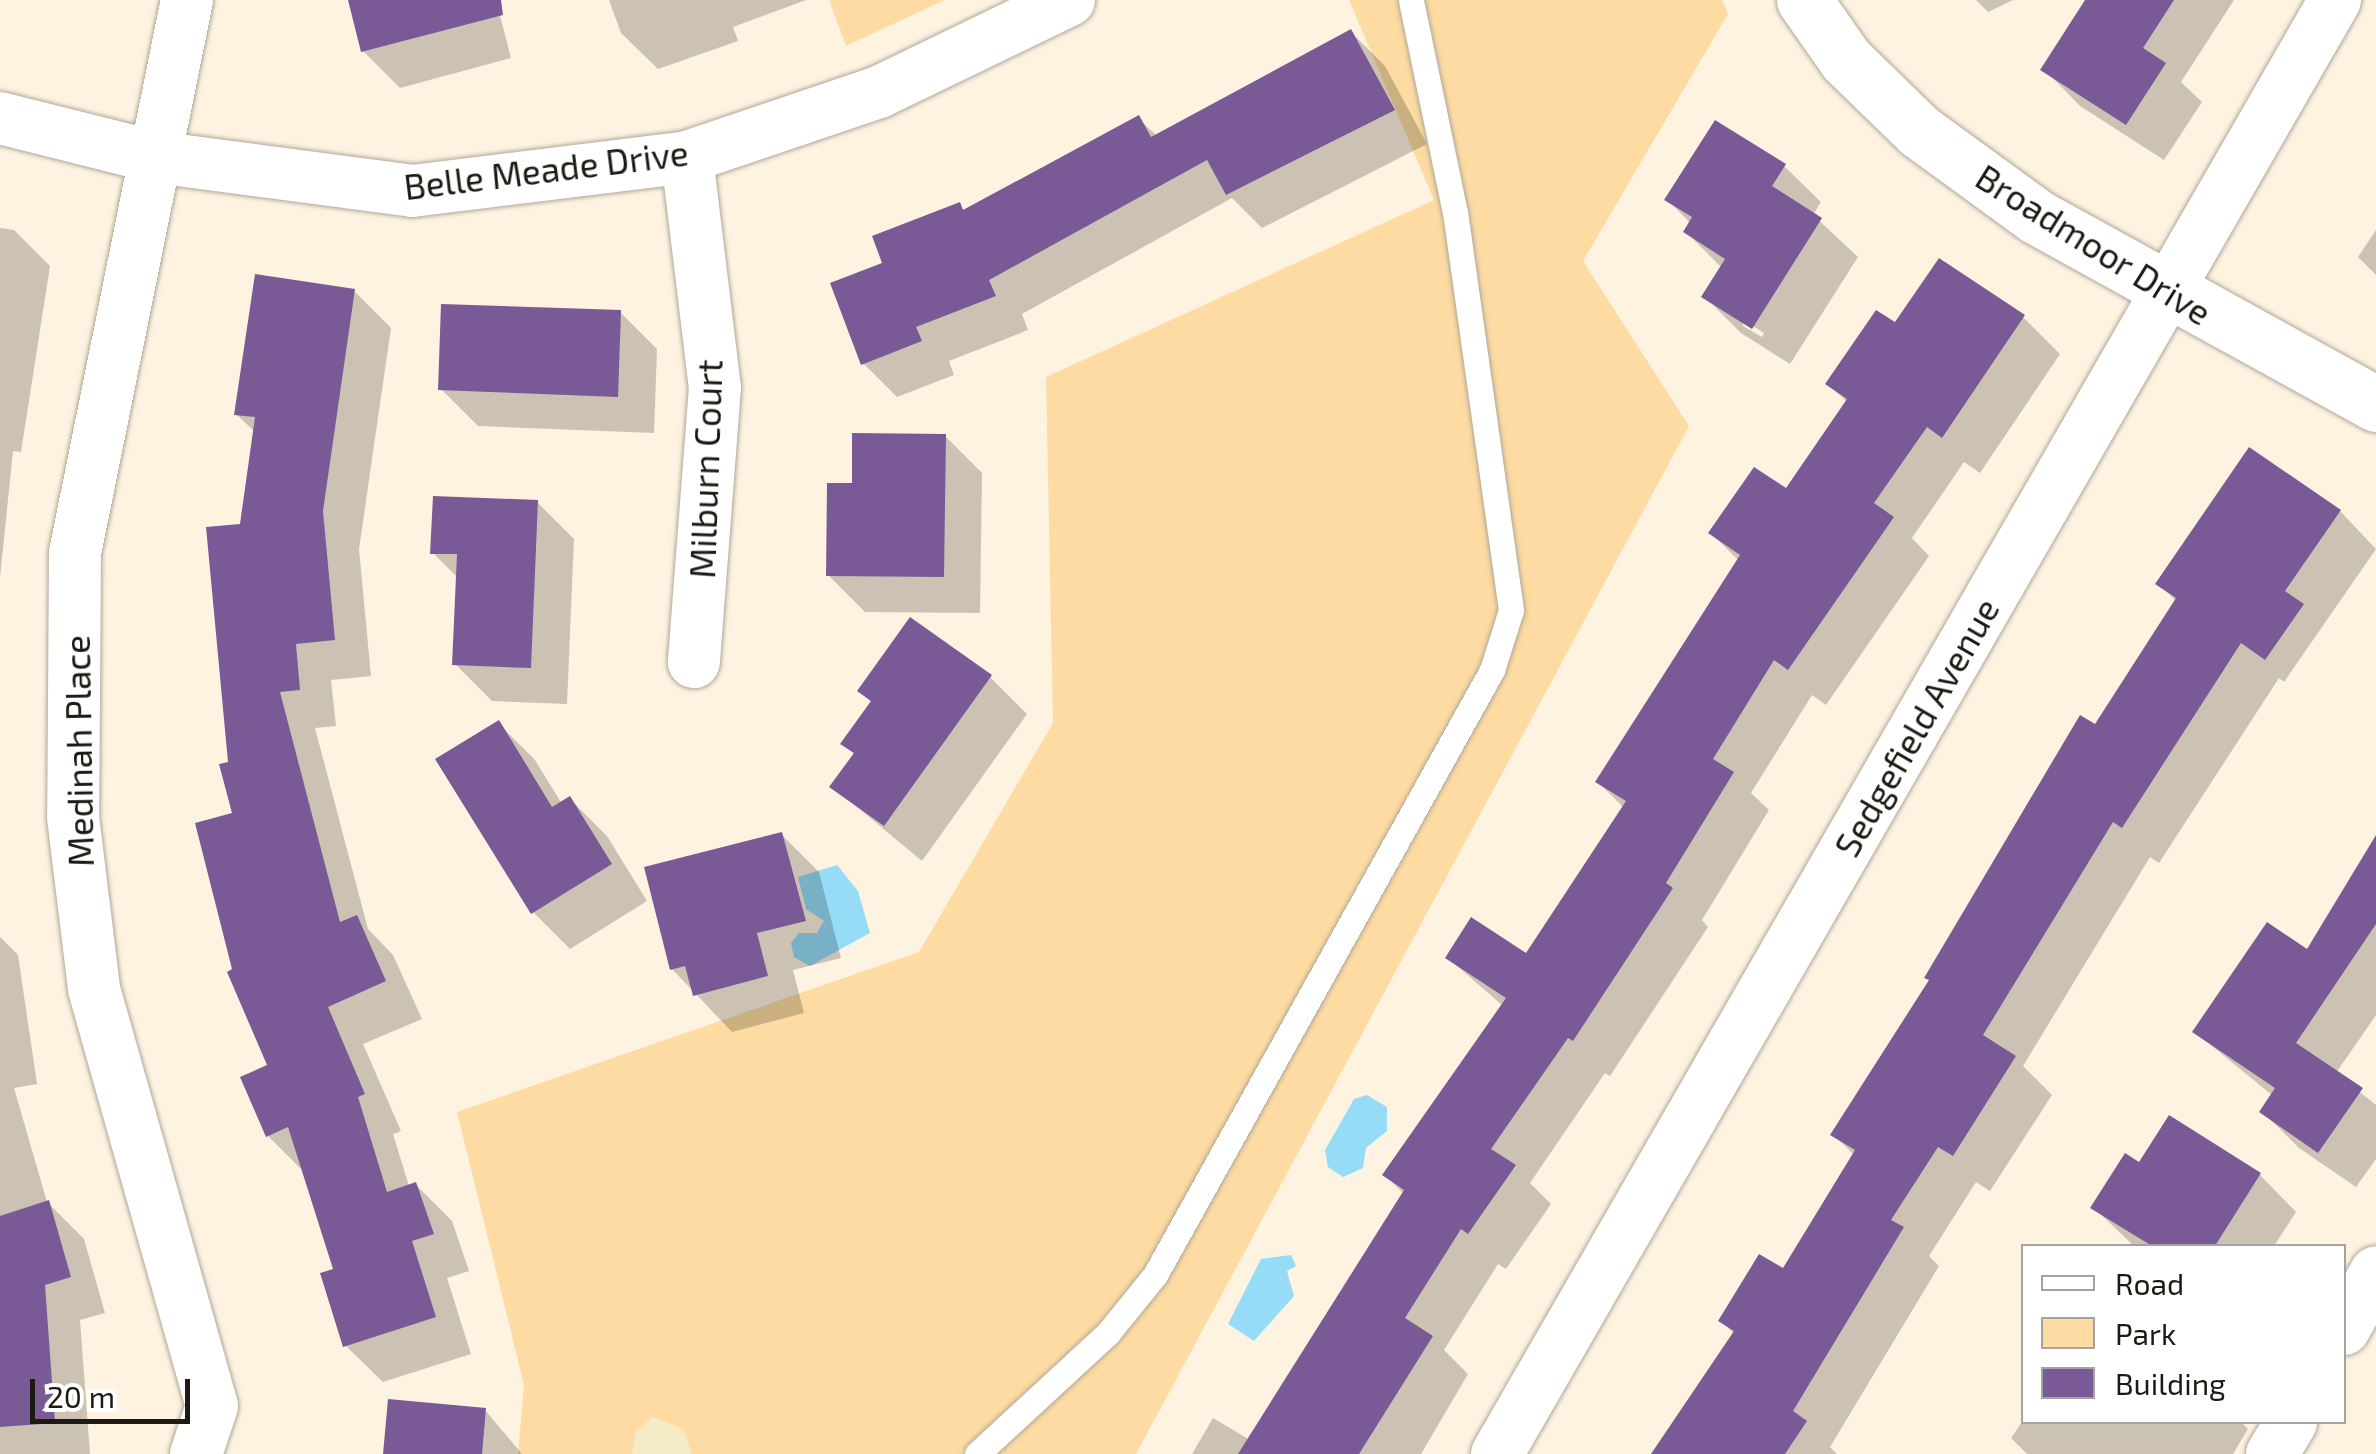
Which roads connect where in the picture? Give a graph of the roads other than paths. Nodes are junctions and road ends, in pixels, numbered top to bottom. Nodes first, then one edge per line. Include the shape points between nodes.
1 (187, 0) edge
2 (1069, 0) edge
3 (1411, 0) edge
4 (1804, 0) edge
5 (2335, 0) edge
6 (0, 118) edge
7 (155, 157) junction
8 (687, 158) junction
9 (2166, 293) junction
10 (2376, 404) edge
11 (694, 662) dead end
12 (2376, 1272) edge
13 (2346, 1325) edge
14 (2289, 1424) edge
15 (196, 1454) edge
16 (977, 1454) edge
17 (1497, 1454) edge
18 (2272, 1454) edge

1 - 7 street, Medinah Place
2 - 8 street, Belle Meade Drive via 879,92
3 - 16 lane via 1455,213 1511,610 1492,670 1155,1275 1108,1333
4 - 9 street, Broadmoor Drive via 1846,60 1919,131 2037,218
5 - 9 street, Sedgefield Avenue
6 - 7 street, Belle Meade Drive
7 - 8 street, Belle Meade Drive via 412,191
7 - 15 street, Medinah Place via 75,553 74,817 94,989 212,1406
8 - 11 street, Milburn Court via 716,388
9 - 10 street, Broadmoor Drive
9 - 17 street, Sedgefield Avenue
12 - 13 street
14 - 18 street

